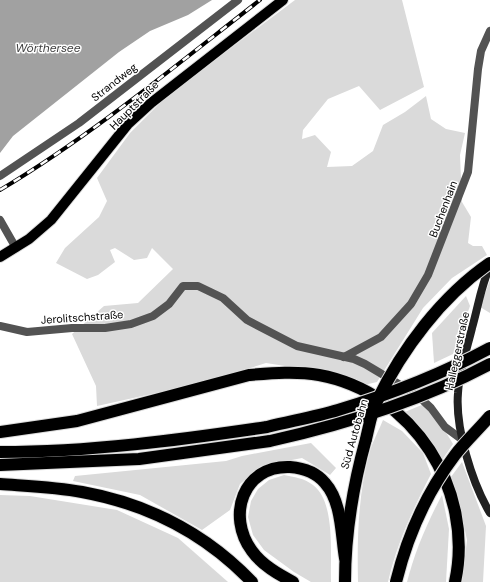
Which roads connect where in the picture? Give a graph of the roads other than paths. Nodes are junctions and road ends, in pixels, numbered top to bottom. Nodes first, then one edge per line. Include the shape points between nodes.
1 (238, 0) edge
2 (283, 0) edge
3 (490, 31) edge
4 (0, 176) edge
5 (0, 220) edge
6 (16, 248) junction
7 (0, 257) edge
8 (490, 263) edge
9 (490, 266) edge
10 (0, 326) edge
11 (490, 348) edge
12 (344, 357) junction
13 (490, 364) edge
14 (490, 416) edge
15 (0, 432) edge
16 (464, 441) junction
17 (0, 452) edge
18 (0, 465) edge
19 (0, 484) edge
20 (490, 513) edge
21 (345, 558) junction
22 (252, 582) edge
23 (293, 582) edge
24 (345, 582) edge
25 (396, 582) edge
26 (455, 582) edge

1 - 4 street, Strandweg via 78,123
2 - 6 main road, Hauptstraße via 151,103 128,124 56,215
3 - 12 street, Buchenhain via 481,51 478,69 468,172 428,275 410,304 381,337
5 - 6 street
6 - 7 main road, Hauptstraße
8 - 21 highway, Süd Autobahn, bridge via 445,302 404,355 376,402 355,480
9 - 16 main road, Halleggerstraße via 458,393
10 - 12 street, Jerolitschstraße via 27,332 131,324 153,316 168,304 183,286 198,286 223,298 247,320 285,341
11 - 17 highway, bridge via 462,363 394,391 337,410 267,427 174,441 100,448
12 - 16 street, Jerolitschstraße via 365,364 417,395 445,426
13 - 18 highway, bridge via 463,378 383,410 327,428 270,441 139,459
14 - 25 highway, bridge via 456,455 437,483 421,513 402,559
15 - 26 highway via 77,421 249,376 277,372 319,375 356,386 396,411 422,439 436,459 451,493 459,532
16 - 20 main road, Halleggerstraße via 470,468
19 - 22 highway via 82,492 142,508 175,523 210,544
21 - 23 highway via 338,510 325,483 314,473 301,468 280,467 264,471 244,493 239,509 239,526 256,557 274,572
21 - 24 highway, Süd Autobahn

